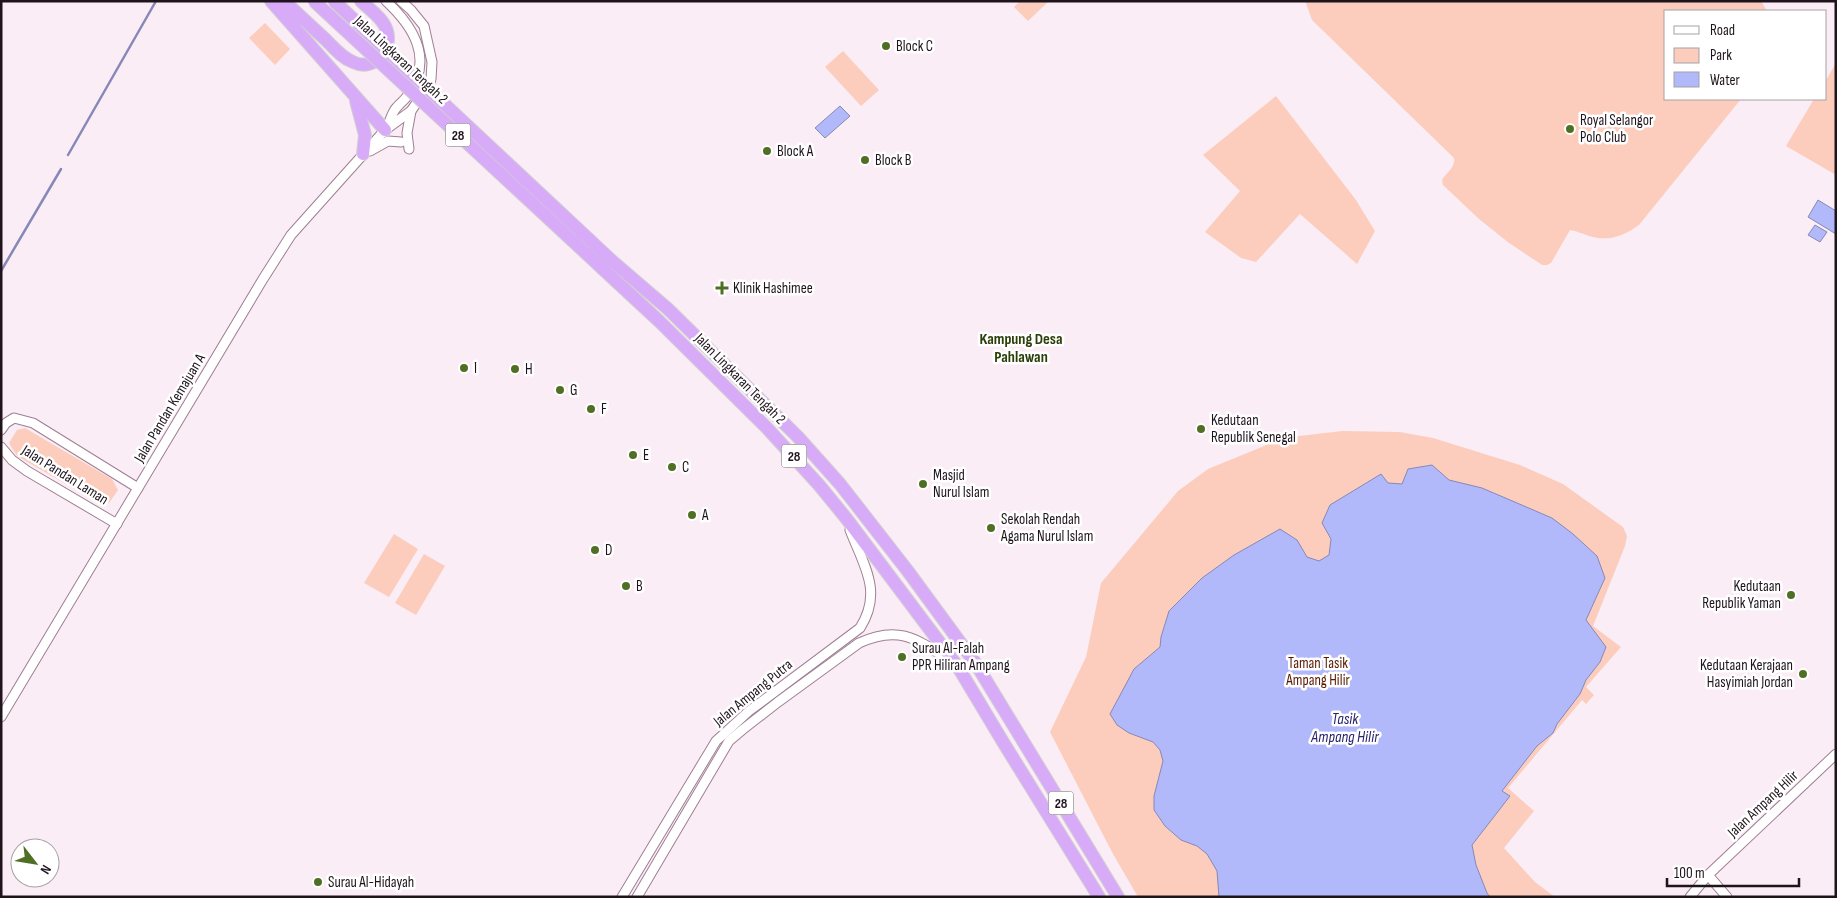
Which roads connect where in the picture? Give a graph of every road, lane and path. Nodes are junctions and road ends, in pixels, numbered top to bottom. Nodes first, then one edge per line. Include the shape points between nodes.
1 (271, 1) edge
2 (284, 1) edge
3 (314, 1) edge
4 (334, 1) edge
5 (361, 1) edge
6 (386, 1) edge
7 (402, 1) edge
8 (354, 96) junction
9 (411, 111) junction
10 (385, 130) junction
11 (401, 142) dead end
12 (409, 149) dead end
13 (363, 154) junction
14 (607, 265) junction
15 (1, 430) edge
16 (1, 447) edge
17 (138, 488) junction
18 (846, 518) junction
19 (116, 524) junction
20 (958, 667) junction
21 (1, 717) edge
22 (1836, 754) edge
23 (1708, 876) junction
24 (622, 897) edge
25 (637, 897) edge
26 (1099, 897) edge
27 (1118, 897) edge
28 (1690, 897) edge
29 (1727, 897) edge

1 - 8 highway
2 - 5 highway via 344,58 361,65 370,64 384,54 389,36 385,25
3 - 14 highway, Jalan Lingkaran Tengah 2 / 28, bridge
4 - 14 highway, Jalan Lingkaran Tengah 2 / 28, bridge
6 - 10 street, Jalan Pandan Kemajuan A via 408,23 420,56 416,80
7 - 9 street, Jalan Pandan Kemajuan A via 422,23 432,62 431,78
8 - 10 highway
8 - 13 highway via 365,135
9 - 10 street, Jalan Pandan Kemajuan A
9 - 12 street via 407,133
10 - 13 street, Jalan Pandan Kemajuan A
11 - 13 street via 388,142
13 - 17 street, Jalan Pandan Kemajuan A via 291,235
14 - 18 highway, Jalan Lingkaran Tengah 2 / 28 via 774,435
14 - 27 highway, Jalan Lingkaran Tengah 2 / 28 via 681,323 798,437 840,484 976,664
15 - 17 street, Jalan Pandan Laman via 14,418 33,423
16 - 19 street, Jalan Pandan Laman via 27,471
17 - 19 street, Jalan Pandan Kemajuan A
18 - 20 highway, Jalan Lingkaran Tengah 2 / 28
18 - 24 street, Jalan Ampang Putra via 872,591 866,618 860,628 749,711 716,741
19 - 21 street, Jalan Pandan Kemajuan A
20 - 25 street, Jalan Ampang Putra via 911,637 898,634 859,643 730,741
20 - 26 highway, Jalan Lingkaran Tengah 2 / 28
22 - 23 street, Jalan Ampang Hilir
23 - 28 street, Jalan Ampang Hilir
23 - 29 street

